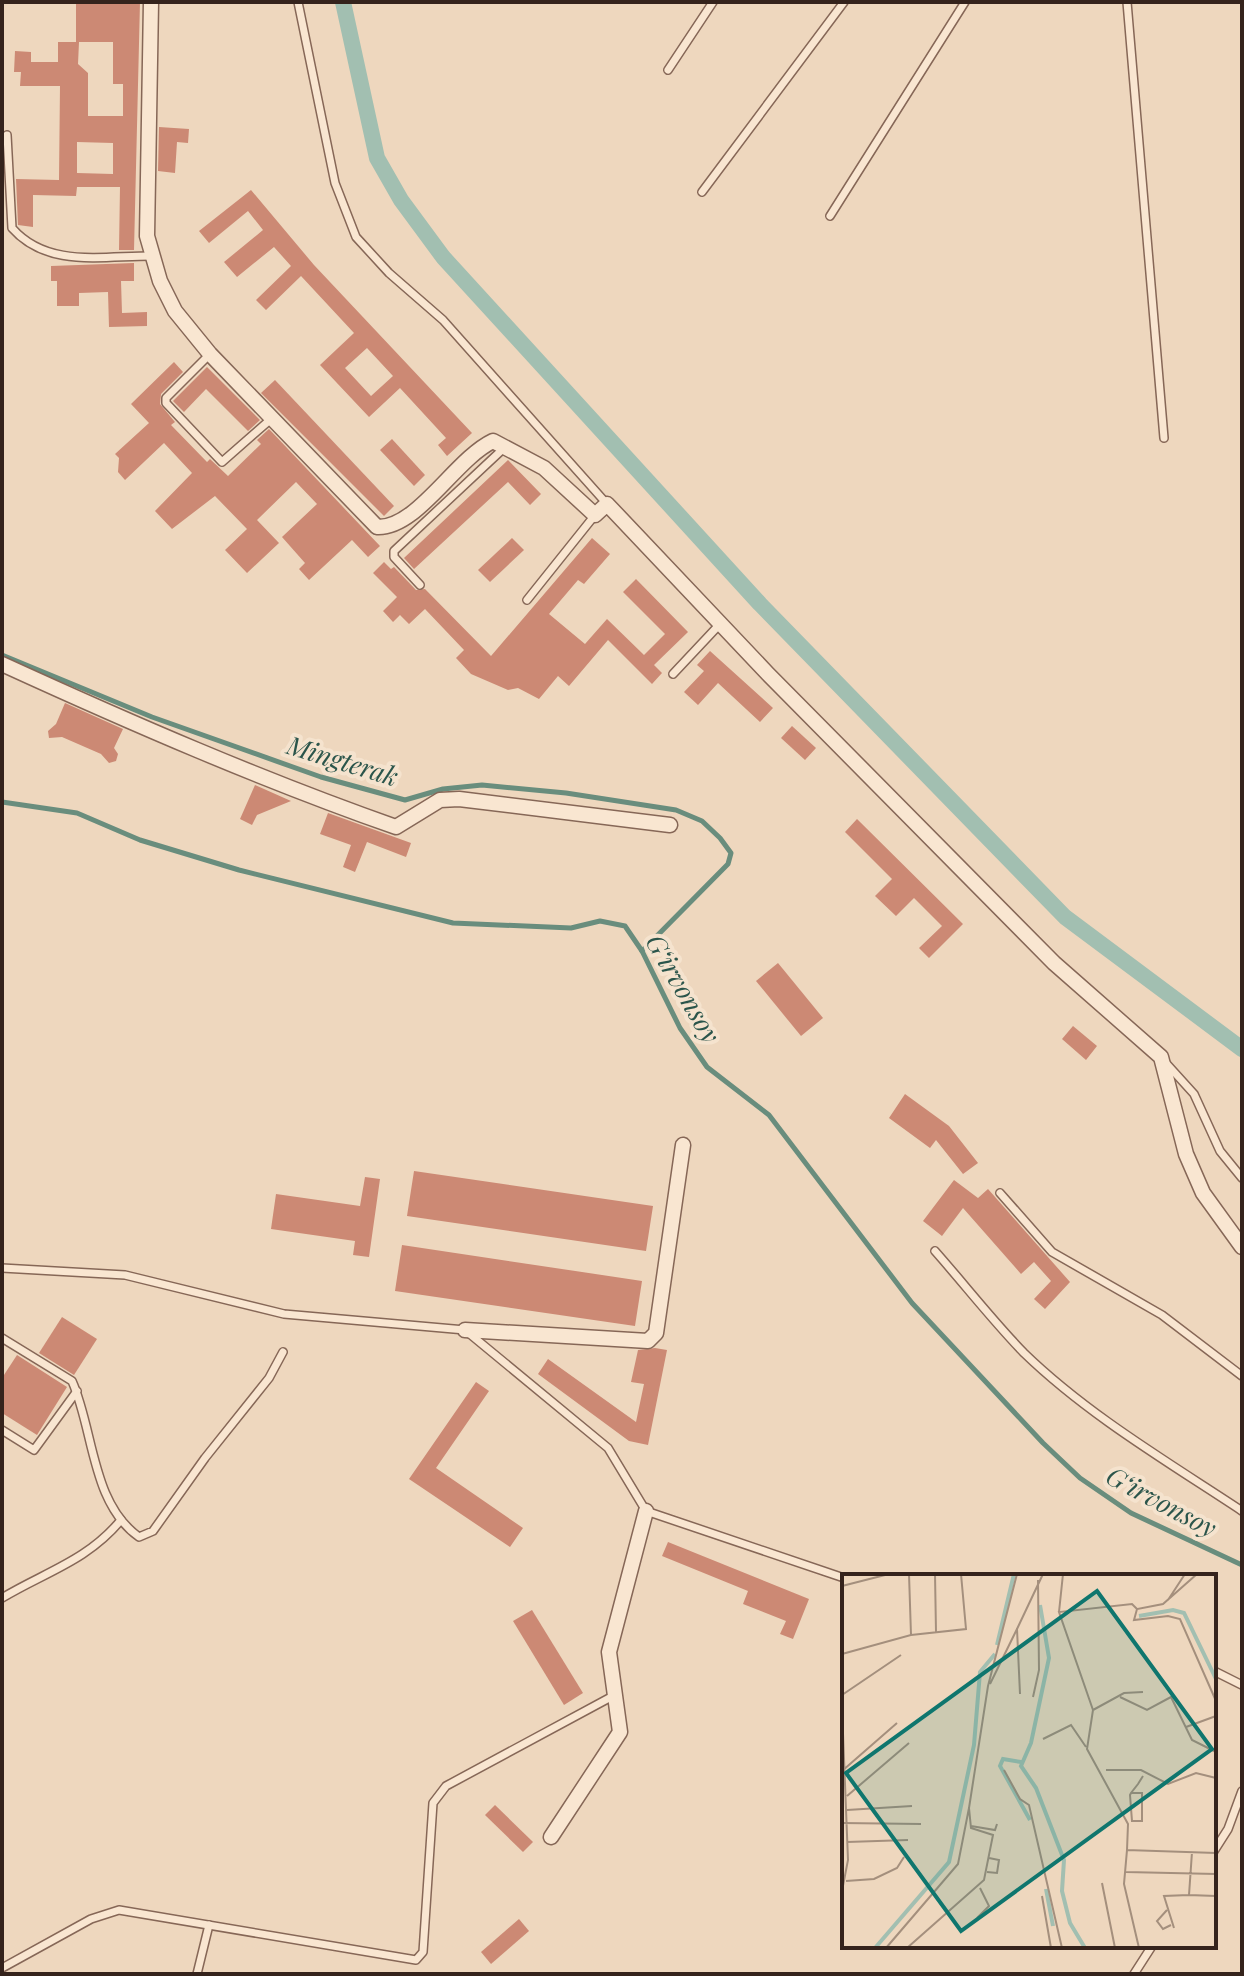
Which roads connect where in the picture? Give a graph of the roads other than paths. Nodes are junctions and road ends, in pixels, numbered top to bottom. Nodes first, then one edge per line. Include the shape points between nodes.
1 (151, 2) edge
2 (298, 2) edge
3 (713, 2) edge
4 (844, 2) edge
5 (965, 2) edge
6 (1127, 2) edge
7 (668, 70) dead end
8 (7, 135) dead end
9 (702, 192) dead end
10 (830, 216) dead end
11 (151, 256) junction
12 (210, 354) junction
13 (271, 419) junction
14 (1164, 438) dead end
15 (506, 447) junction
16 (607, 504) junction
17 (595, 515) junction
18 (420, 585) dead end
19 (527, 600) dead end
20 (720, 624) junction
21 (2, 664) edge
22 (673, 674) dead end
23 (670, 825) dead end
24 (1161, 1057) junction
25 (683, 1145) dead end
26 (1242, 1178) edge
27 (1000, 1193) dead end
28 (1242, 1247) edge
29 (935, 1251) dead end
30 (2, 1268) edge
31 (465, 1330) junction
32 (2, 1338) edge
33 (283, 1352) dead end
34 (1242, 1376) edge
35 (77, 1391) junction
36 (2, 1430) edge
37 (646, 1511) junction
38 (1242, 1511) edge
39 (121, 1520) junction
40 (842, 1577) edge
41 (2, 1598) edge
42 (1216, 1672) edge
43 (1242, 1685) edge
44 (613, 1696) junction
45 (1242, 1791) edge
46 (551, 1837) dead end
47 (1216, 1848) edge
48 (209, 1925) junction
49 (1151, 1948) edge
50 (2, 1968) edge
51 (197, 1974) edge
52 (1134, 1974) edge

1 - 11 street via 146,166
2 - 16 lane via 335,183 356,237 443,320
3 - 7 lane
4 - 9 lane
5 - 10 lane
6 - 14 lane
8 - 11 lane via 12,228 22,239 56,256
11 - 12 street via 175,311
12 - 13 street
12 - 13 lane via 166,403 222,462
13 - 15 street via 377,527 404,520 476,449 493,441
15 - 17 street via 544,468
15 - 18 lane via 394,551
16 - 17 street
16 - 20 street
17 - 19 lane
20 - 22 lane
20 - 24 street via 1054,963
21 - 23 street via 286,789 396,827 440,800 459,799
24 - 26 lane via 1194,1094 1220,1151
24 - 28 street via 1186,1154 1203,1193
25 - 31 street via 656,1333 648,1341
27 - 34 lane via 1052,1252 1162,1315
29 - 38 lane via 1055,1381
30 - 31 lane via 125,1275 284,1314
31 - 37 lane via 608,1448
32 - 35 lane via 72,1381
33 - 39 lane via 153,1531 139,1537
35 - 36 lane via 34,1450
35 - 39 lane via 95,1462
37 - 40 lane
37 - 44 street via 609,1652
39 - 41 lane via 54,1574
42 - 43 lane
44 - 46 street via 617,1741
44 - 48 lane via 446,1786 433,1803 423,1952 416,1960
45 - 47 lane
48 - 50 lane via 119,1910 91,1919
48 - 51 lane
49 - 52 lane

